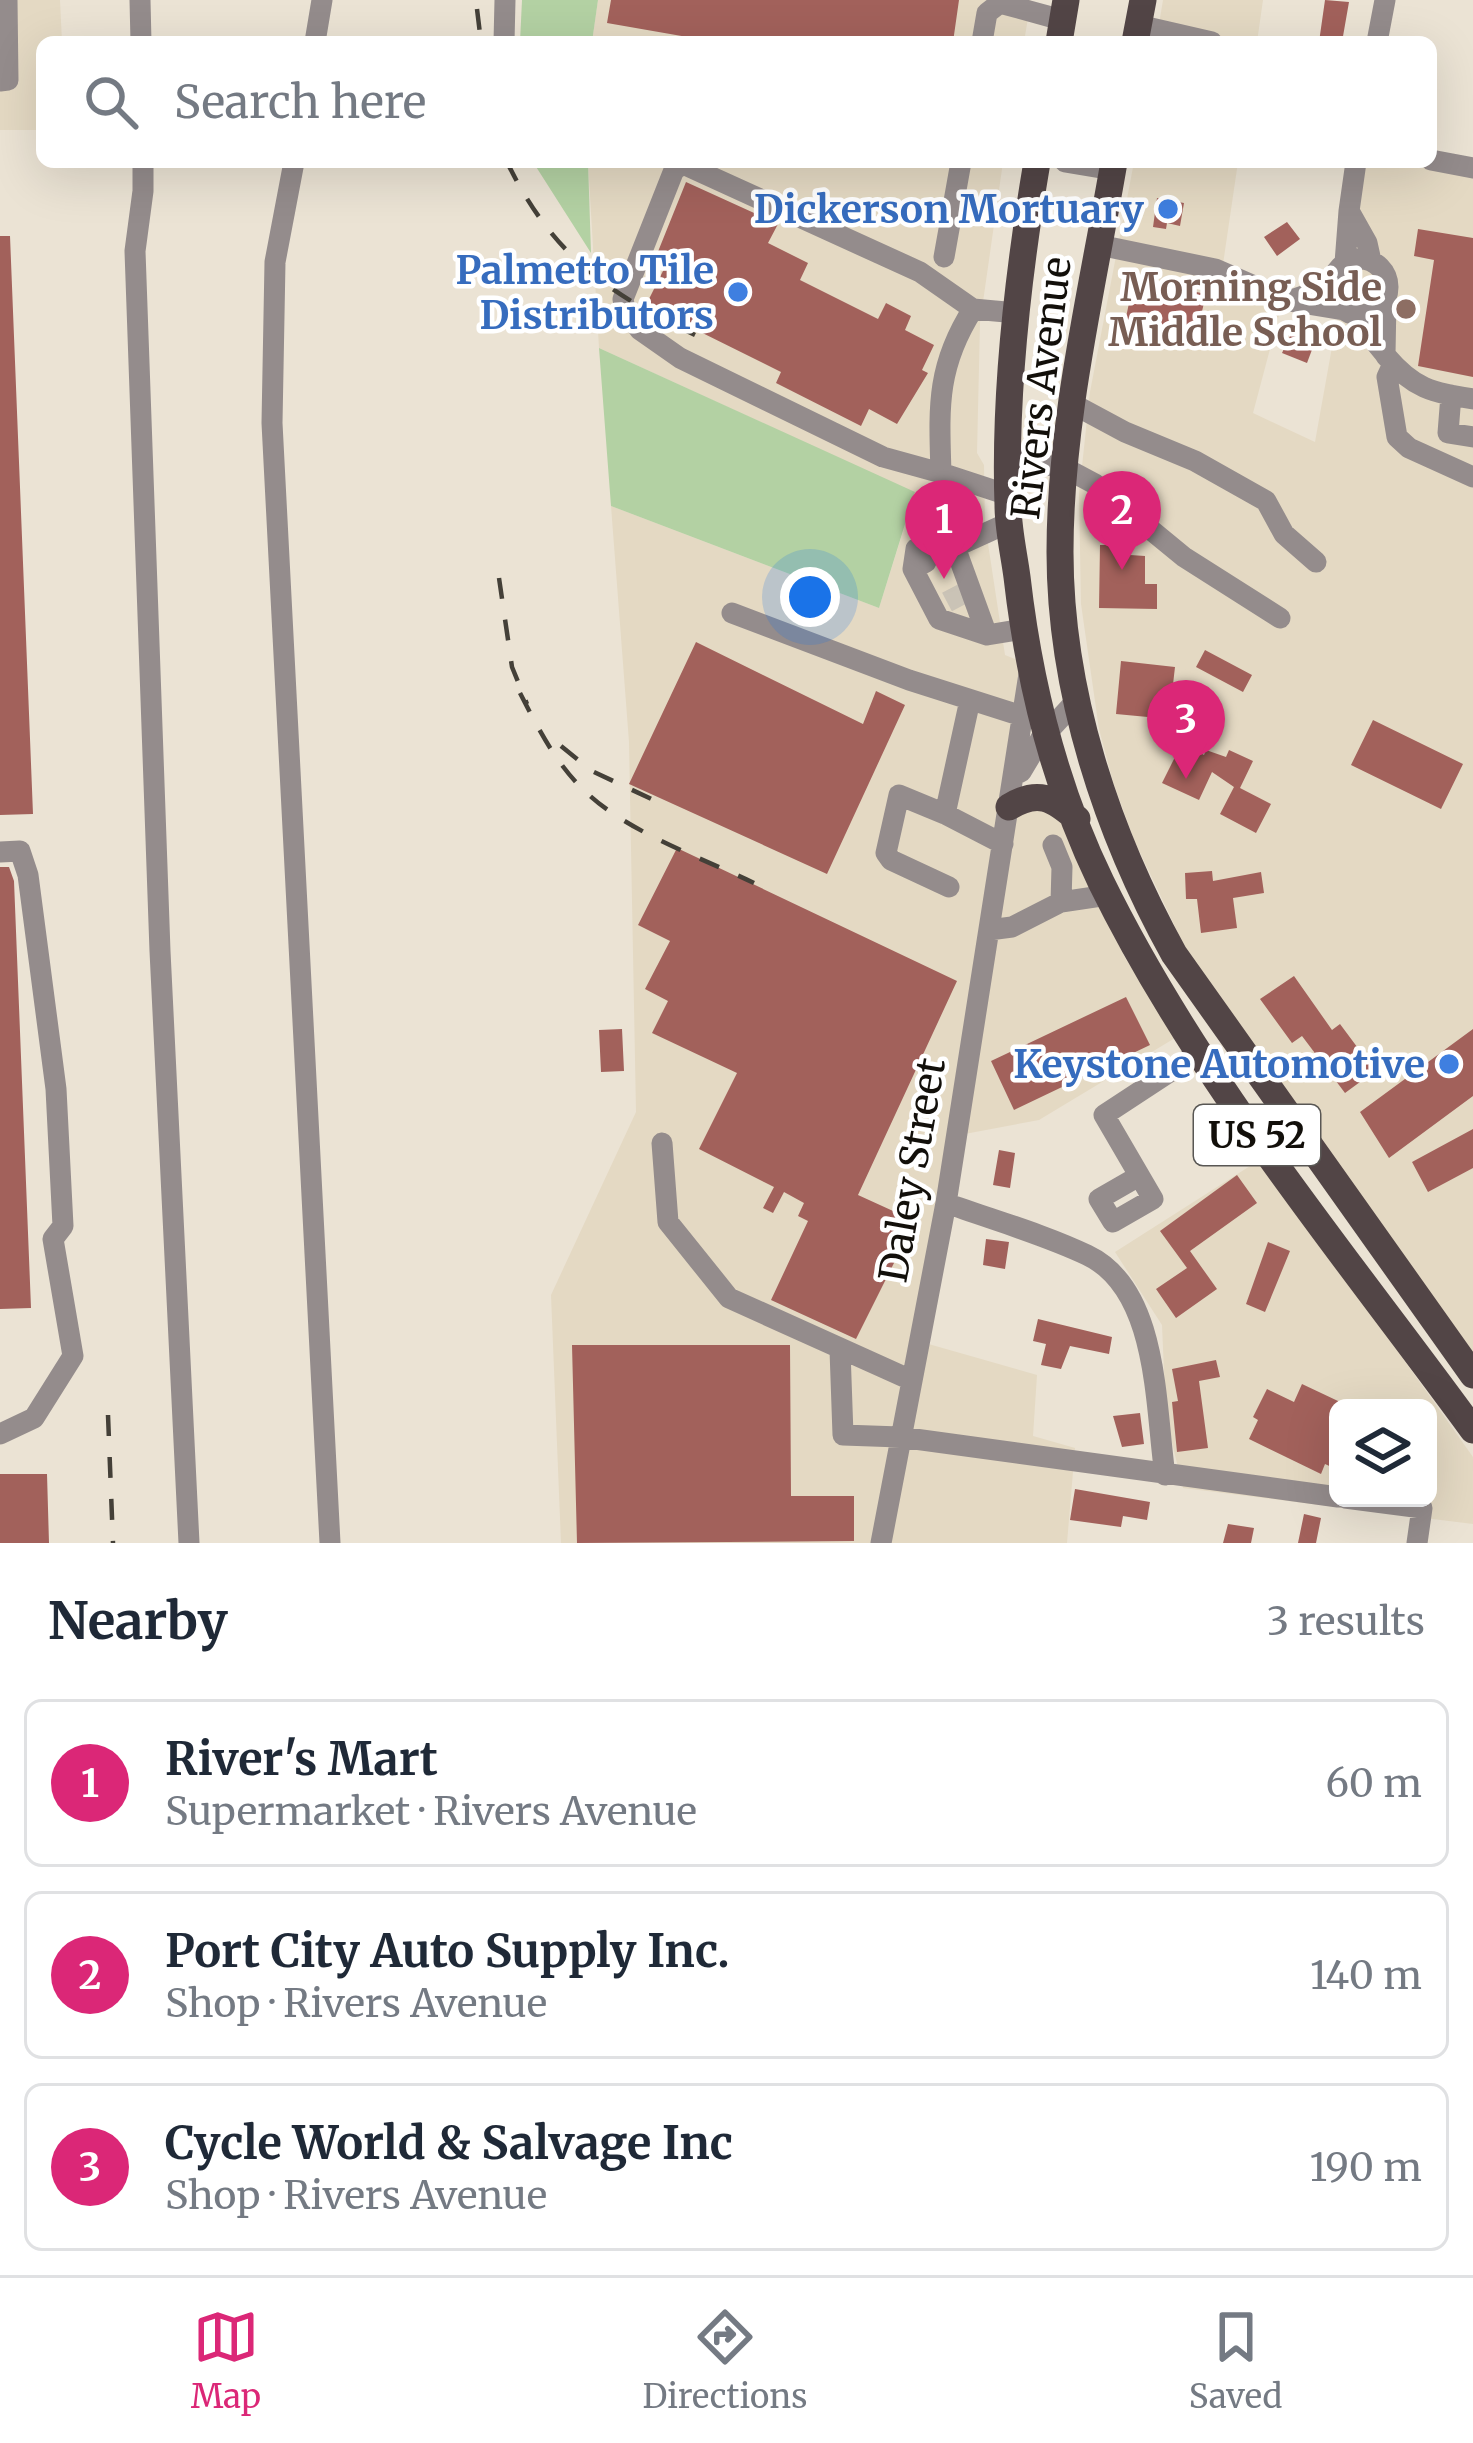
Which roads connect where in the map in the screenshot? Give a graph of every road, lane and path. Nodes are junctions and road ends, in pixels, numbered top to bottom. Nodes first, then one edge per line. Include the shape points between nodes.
1 (7, 0) edge
2 (140, 0) edge
3 (322, 0) edge
4 (505, 0) edge
5 (1385, 0) edge
6 (1062, 21) edge
7 (1139, 22) edge
8 (141, 36) edge
9 (316, 36) edge
10 (504, 36) edge
11 (983, 36) edge
12 (1191, 36) edge
13 (1379, 36) edge
14 (0, 81) edge
15 (1437, 161) edge
16 (142, 168) edge
17 (293, 168) edge
18 (677, 168) edge
19 (692, 168) edge
20 (960, 168) edge
21 (1036, 168) edge
22 (1114, 168) edge
23 (1355, 168) edge
24 (1473, 168) edge
25 (1349, 212) junction
26 (1100, 245) junction
27 (944, 257) dead end
28 (1371, 261) junction
29 (1345, 263) junction
30 (1332, 286) junction
31 (1386, 300) junction
32 (1289, 301) junction
33 (973, 309) junction
34 (1017, 313) junction
35 (1348, 313) junction
36 (1389, 359) junction
37 (1462, 397) edge
38 (1071, 403) junction
39 (1473, 437) edge
40 (1008, 459) junction
41 (1065, 468) junction
42 (940, 473) junction
43 (1473, 478) edge
44 (1009, 509) junction
45 (935, 557) junction
46 (1316, 562) dead end
47 (955, 598) junction
48 (732, 614) dead end
49 (1280, 618) dead end
50 (1023, 629) junction
51 (987, 635) junction
52 (970, 700) junction
53 (1077, 700) junction
54 (1034, 725) junction
55 (1009, 807) junction
56 (945, 814) junction
57 (1077, 819) junction
58 (1003, 844) junction
59 (1053, 845) dead end
60 (0, 852) edge
61 (949, 887) dead end
62 (1108, 895) junction
63 (1061, 902) junction
64 (989, 930) junction
65 (1200, 1052) junction
66 (662, 1143) dead end
67 (1139, 1176) dead end
68 (946, 1203) junction
69 (840, 1350) junction
70 (1473, 1375) edge
71 (911, 1380) junction
72 (1473, 1430) edge
73 (0, 1434) edge
74 (900, 1437) junction
75 (1165, 1474) junction
76 (1329, 1495) edge
77 (1415, 1507) edge
78 (189, 1543) edge
79 (330, 1543) edge
80 (881, 1543) edge
81 (1418, 1543) edge

1 - 14 street via 8,80
2 - 8 street
3 - 9 street
4 - 10 street
5 - 13 street
6 - 11 street via 1000,3 987,13
7 - 12 street
15 - 24 street
16 - 78 street via 135,251
17 - 79 street via 274,262 272,423
18 - 42 street via 623,299 640,330 680,358 883,457
19 - 33 street via 920,272
20 - 27 street
21 - 34 main road, Rivers Avenue / US 52
22 - 26 main road, Rivers Avenue / US 52
23 - 25 street
25 - 28 street
25 - 29 street
26 - 32 street via 1215,269
26 - 38 main road, Rivers Avenue / US 52
28 - 29 street
28 - 31 street via 1385,273
29 - 30 street
30 - 32 street
30 - 35 street
31 - 35 street via 1372,313
31 - 36 street
32 - 35 street
33 - 34 street
33 - 42 street via 955,338 939,397
34 - 40 main road, Rivers Avenue / US 52
35 - 36 street
36 - 37 street via 1431,392
36 - 43 street via 1396,437
37 - 39 street via 1448,433
38 - 41 main road, Rivers Avenue / US 52
38 - 46 street via 1266,501 1284,534
40 - 41 street
40 - 44 main road, Rivers Avenue / US 52
41 - 49 street
41 - 53 main road, Rivers Avenue / US 52 via 1060,555
42 - 44 street
44 - 45 street
44 - 50 main road, Rivers Avenue / US 52
45 - 47 street
45 - 47 street
47 - 51 street
47 - 51 street via 939,619
48 - 52 street
50 - 51 street
50 - 54 main road, Rivers Avenue / US 52
52 - 54 street
52 - 56 street
53 - 54 street, Daley Street
53 - 70 main road, Rivers Avenue / US 52 via 1110,815 1174,954
54 - 55 street, Daley Street
54 - 57 main road, Rivers Avenue / US 52
55 - 57 main road via 1047,796
55 - 58 street, Daley Street
56 - 58 street
56 - 61 street via 899,795 886,853
57 - 62 main road, Rivers Avenue / US 52
58 - 64 street, Daley Street
59 - 63 street
60 - 73 street via 20,851 28,875 56,1089 63,1226 53,1239 73,1356 34,1418
62 - 63 street
62 - 65 main road, Rivers Avenue / US 52
63 - 64 street
64 - 68 street, Daley Street
65 - 67 street via 1104,1114
65 - 72 main road, Rivers Avenue / US 52
66 - 69 street via 668,1222 729,1298
68 - 71 street, Daley Street
68 - 75 street via 1091,1256 1120,1280 1144,1324
69 - 71 street
69 - 74 street via 843,1435
71 - 74 street, Daley Street
74 - 75 street
74 - 80 street, Daley Street
75 - 76 street
77 - 81 street via 1422,1508

